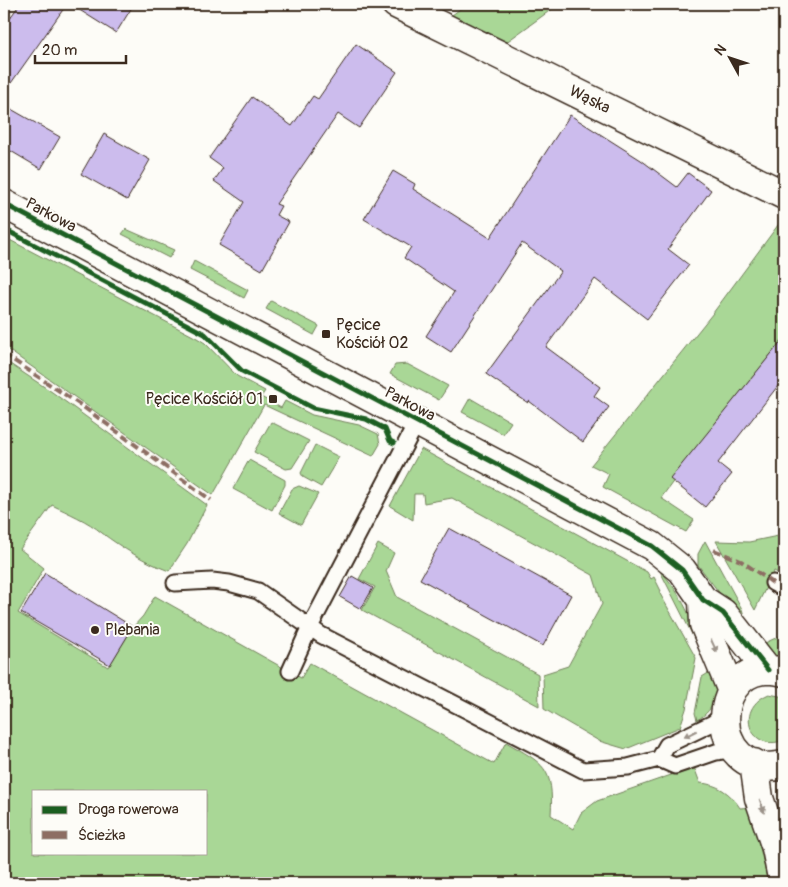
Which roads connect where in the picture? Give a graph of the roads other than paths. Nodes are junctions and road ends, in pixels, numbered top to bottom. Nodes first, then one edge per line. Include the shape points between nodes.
1 (396, 4) edge
2 (784, 195) edge
3 (4, 204) edge
4 (417, 422) junction
5 (175, 583) dead end
6 (703, 600) junction
7 (310, 627) junction
8 (290, 671) dead end
9 (776, 671) edge
10 (728, 702) junction
11 (744, 756) junction
12 (659, 759) junction
13 (784, 764) edge
14 (784, 815) edge
15 (776, 848) junction
16 (783, 883) edge

1 - 2 street, Wąska
3 - 4 street, Parkowa
4 - 6 street, Parkowa via 652,546 682,570
4 - 7 lane
5 - 7 lane via 200,580 249,588
6 - 9 street, Parkowa via 723,613
6 -> 10 street via 704,624
7 - 8 lane
7 - 12 lane via 579,769 601,770
9 - 10 street via 748,676
10 - 11 street via 725,730
10 -> 12 lane via 712,723 667,745
11 - 12 lane via 716,752 675,766
11 - 13 street via 767,766
11 -> 15 street
14 - 15 street
15 - 16 street

